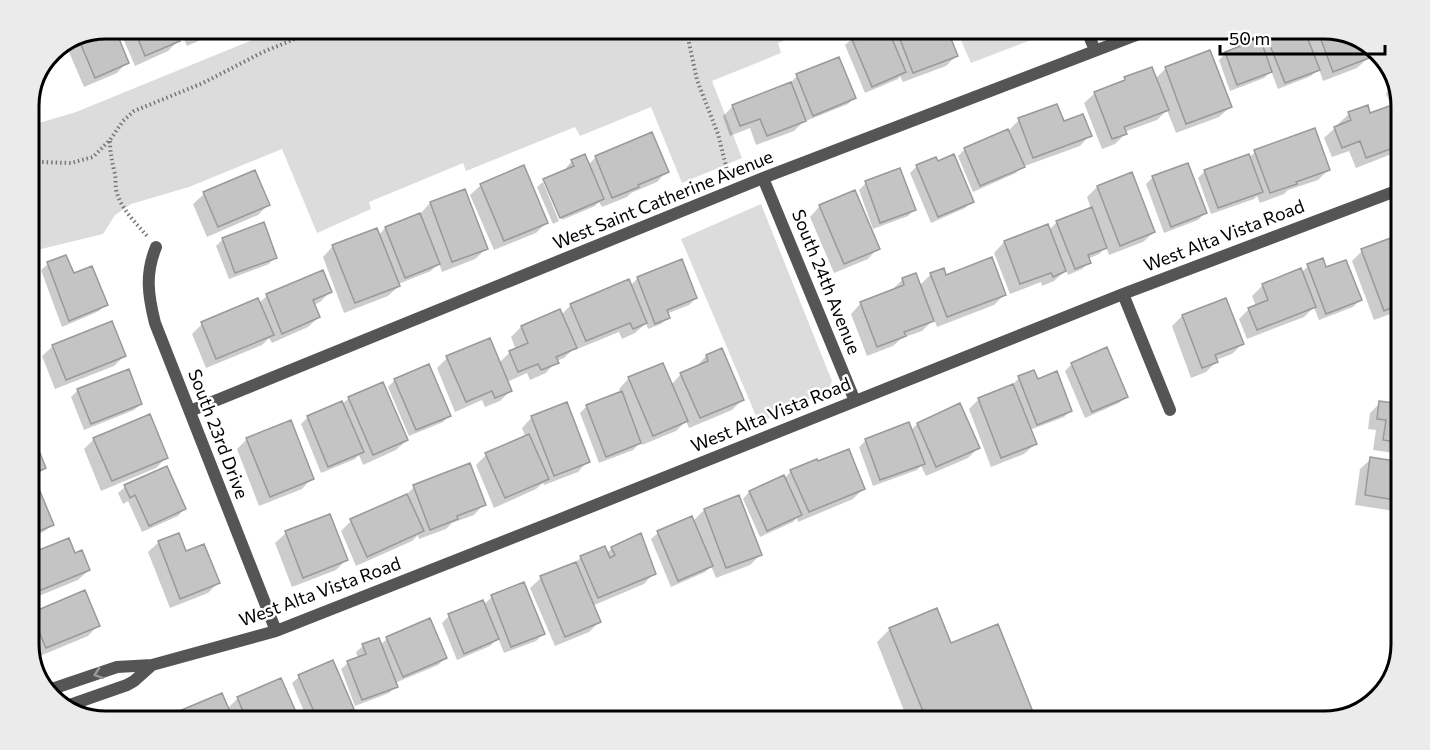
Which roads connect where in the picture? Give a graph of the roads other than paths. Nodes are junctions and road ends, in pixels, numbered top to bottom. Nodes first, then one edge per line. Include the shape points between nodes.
1 (1090, 39) edge
2 (1124, 39) edge
3 (1095, 50) junction
4 (763, 178) junction
5 (1391, 193) edge
6 (156, 247) road end
7 (1123, 294) junction
8 (855, 400) junction
9 (1170, 410) dead end
10 (190, 411) junction
11 (276, 631) junction
12 (152, 665) junction
13 (56, 688) edge
14 (75, 703) edge

1 - 3 street
2 - 3 street, West Saint Catherine Avenue
3 - 4 street, West Saint Catherine Avenue
4 - 8 street, South 24th Avenue
4 - 10 street, West Saint Catherine Avenue
5 - 7 street, West Alta Vista Road
6 - 10 street, South 23rd Drive via 151,258 148,294 155,323
7 - 8 street, West Alta Vista Road
7 - 9 street
8 - 11 street, West Alta Vista Road
10 - 11 street, South 23rd Drive
11 - 12 street, West Alta Vista Road
12 -> 13 street, West Alta Vista Road via 117,667
12 - 14 street, West Alta Vista Road via 127,685

